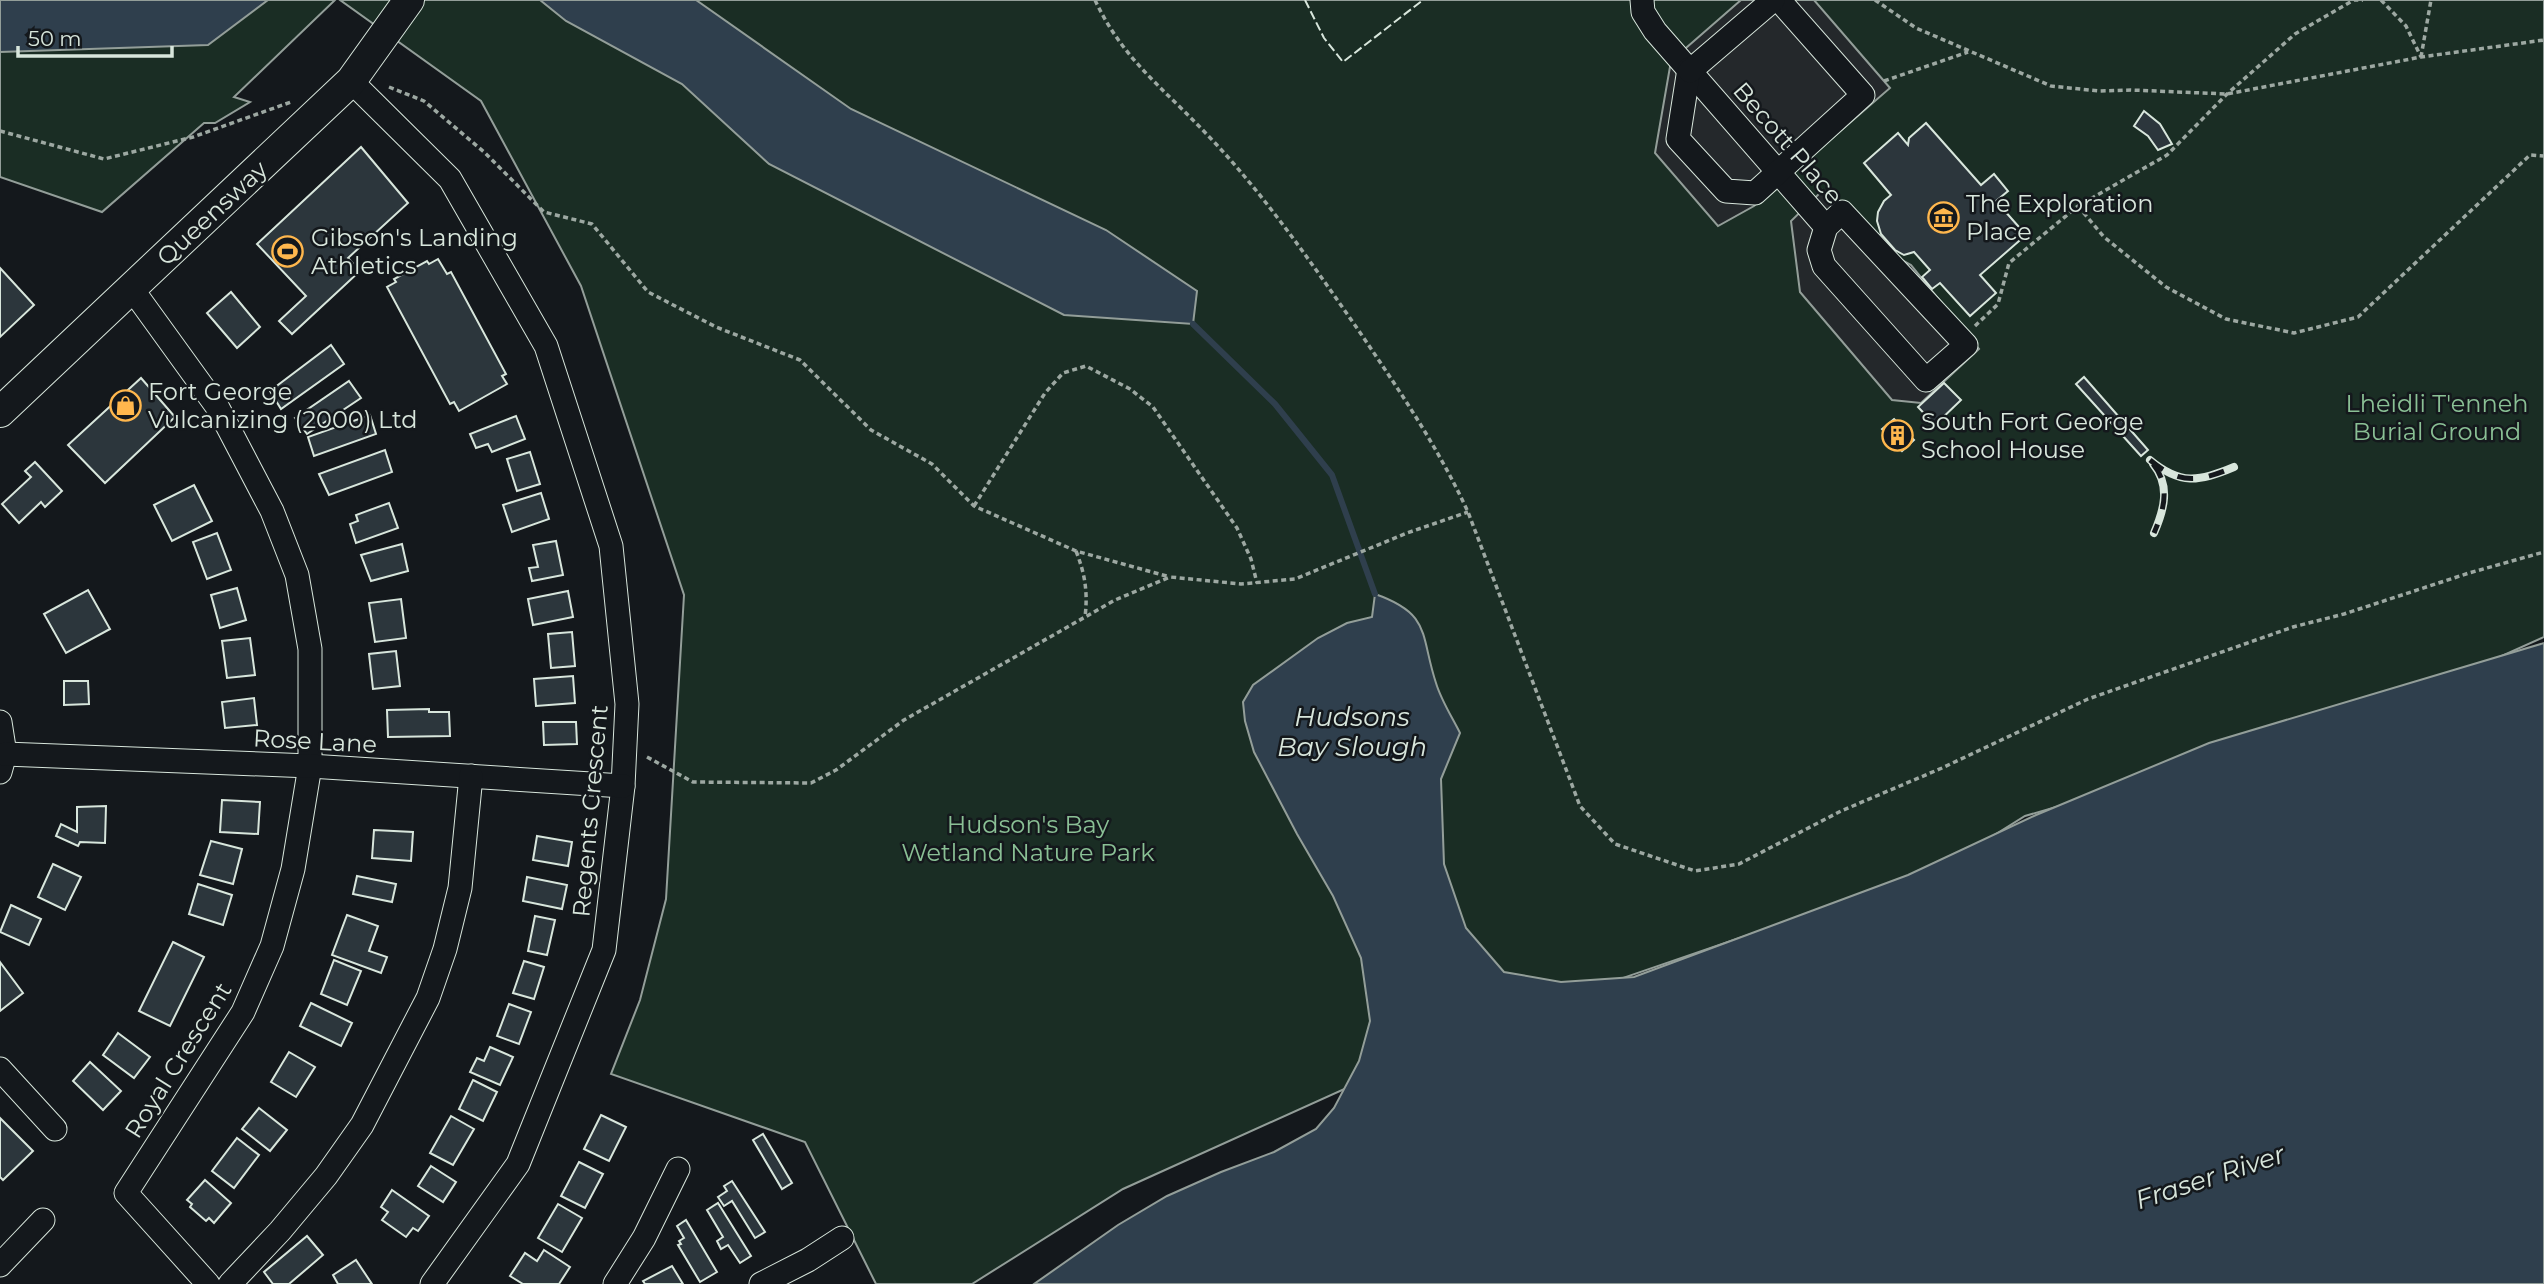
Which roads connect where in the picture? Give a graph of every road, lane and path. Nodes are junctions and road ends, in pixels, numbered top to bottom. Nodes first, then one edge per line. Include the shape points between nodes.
1 (409, 0) edge
2 (1095, 0) edge
3 (1642, 0) edge
4 (1773, 0) edge
5 (1779, 0) edge
6 (1875, 0) edge
7 (2363, 0) edge
8 (2381, 0) edge
9 (2431, 0) edge
10 (2544, 40) edge
11 (1970, 52) junction
12 (2421, 57) junction
13 (1690, 70) junction
14 (351, 81) junction
15 (1884, 81) dead end
16 (2227, 94) junction
17 (299, 100) dead end
18 (0, 131) edge
19 (2544, 156) edge
20 (1779, 173) junction
21 (2078, 206) junction
22 (1826, 227) junction
23 (132, 289) junction
24 (1968, 337) junction
25 (0, 412) edge
26 (974, 506) junction
27 (1468, 512) junction
28 (1076, 551) junction
29 (2544, 552) edge
30 (1170, 577) junction
31 (1257, 583) junction
32 (1085, 618) junction
33 (0, 722) edge
34 (625, 752) junction
35 (2, 763) edge
36 (310, 766) junction
37 (471, 776) junction
38 (623, 786) junction
39 (0, 1069) edge
40 (55, 1129) dead end
41 (678, 1169) dead end
42 (43, 1220) dead end
43 (842, 1238) dead end
44 (0, 1265) edge
45 (208, 1284) edge
46 (230, 1284) edge
47 (432, 1284) edge
48 (615, 1284) edge
49 (761, 1284) edge

1 - 14 main road, Queensway
2 - 27 path via 1123,49 1244,176 1308,258 1419,419
3 - 13 street, Becott Place via 1643,12 1656,31
4 - 13 street
5 - 20 street via 1863,95
6 - 11 path via 1916,28
7 - 16 path via 2354,0 2295,34
8 - 12 path via 2406,26
9 - 12 path
10 - 12 path
11 - 15 path
11 - 16 path via 2051,86
12 - 16 path
13 - 20 street, Becott Place
13 - 20 street via 1678,139 1726,191 1755,193
14 - 23 main road, Queensway
14 - 26 path via 391,88 424,101 544,212 592,223 648,292 716,327 800,360 871,430 932,464
14 - 34 street, Regents Crescent via 450,179 546,346 611,547 627,704
16 - 21 path via 2166,155
17 - 18 path via 193,137 104,159
19 - 21 path via 2530,155 2358,317 2294,333 2226,319 2166,287 2104,237
20 - 22 street, Becott Place
21 - 24 path via 2009,263 1998,304
22 - 24 street, Becott Place via 1842,212
22 - 24 street via 1819,250 1824,266 1926,380
23 - 25 main road, Queensway
23 - 36 street, Royal Crescent via 218,408 272,511 297,575 310,649
26 - 28 path
26 - 31 path via 1045,393 1063,373 1086,366 1153,407 1237,527
27 - 29 path via 1580,806 1615,844 1695,871 1739,864 1841,811 2088,699 2293,627
27 - 31 path via 1295,579
28 - 30 path
28 - 32 path via 1088,595
30 - 31 path
30 - 32 path
32 - 34 path via 904,720 811,783 693,782 641,753
33 - 35 street
34 - 38 street, Regents Crescent
35 - 36 street, Rose Lane
36 - 37 street, Rose Lane
36 - 45 street, Royal Crescent via 293,869 272,946 243,1012 126,1193
37 - 38 street, Rose Lane
37 - 46 street via 460,888 428,998 362,1125 326,1176
38 - 47 street, Regents Crescent via 604,950 518,1164
39 - 40 street
41 - 48 street via 645,1238
42 - 44 street
43 - 49 street

